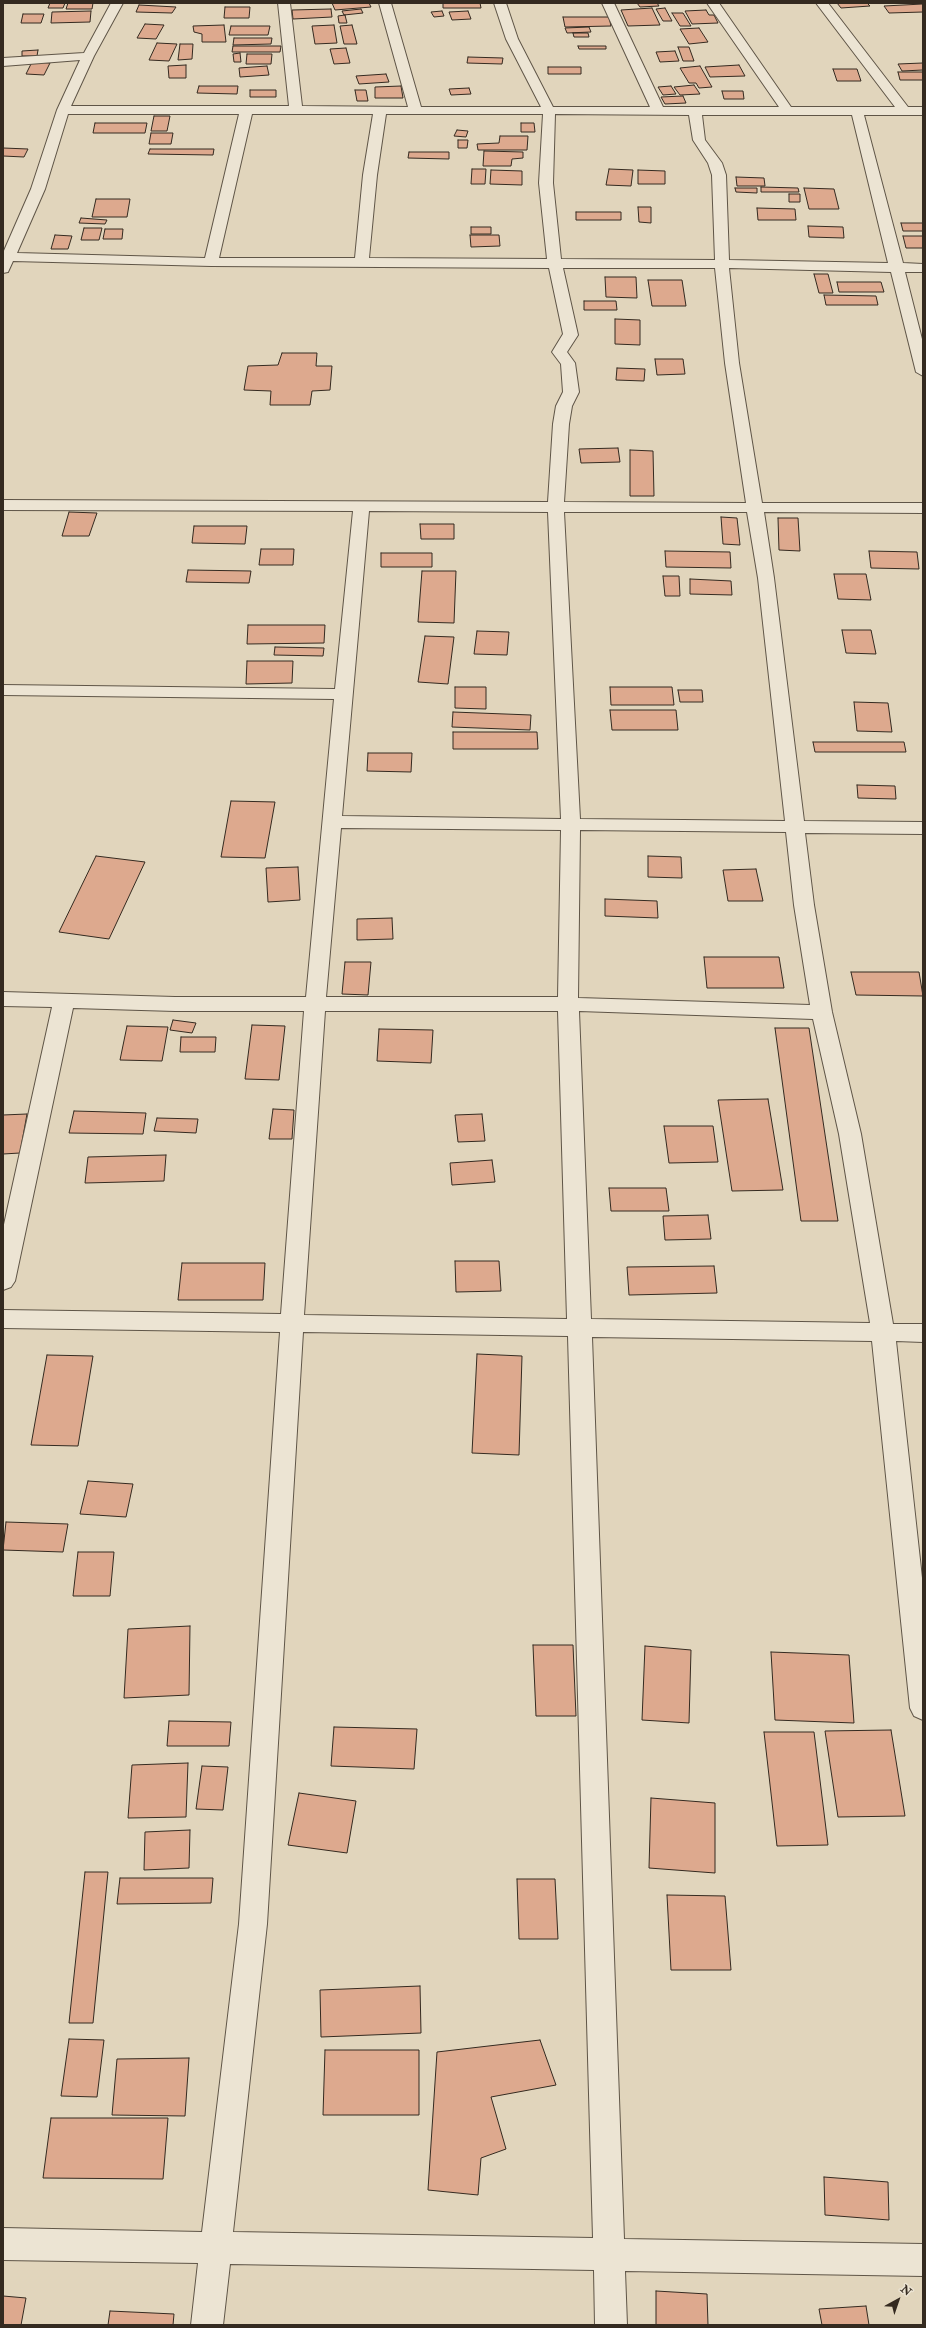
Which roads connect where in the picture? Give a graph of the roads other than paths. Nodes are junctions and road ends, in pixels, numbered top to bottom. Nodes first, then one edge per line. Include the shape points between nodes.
1 (117, 3) edge
2 (284, 3) edge
3 (385, 3) edge
4 (500, 3) edge
5 (608, 3) edge
6 (713, 3) edge
7 (822, 3) edge
8 (88, 56) junction
9 (3, 62) edge
10 (63, 110) junction
11 (548, 110) junction
12 (658, 110) junction
13 (695, 110) junction
14 (787, 110) junction
15 (246, 111) junction
16 (296, 111) junction
17 (380, 111) junction
18 (416, 111) junction
19 (856, 111) junction
20 (904, 111) junction
21 (923, 111) edge
22 (211, 262) junction
23 (6, 263) edge
24 (362, 263) junction
25 (555, 264) junction
26 (722, 264) junction
27 (896, 268) junction
28 (923, 268) edge
29 (923, 372) edge
30 (3, 505) edge
31 (754, 506) junction
32 (361, 507) junction
33 (556, 508) junction
34 (923, 508) edge
35 (3, 690) edge
36 (344, 694) junction
37 (332, 822) junction
38 (571, 823) junction
39 (795, 827) junction
40 (923, 828) edge
41 (3, 999) edge
42 (64, 1001) junction
43 (315, 1004) junction
44 (568, 1004) junction
45 (822, 1012) junction
46 (3, 1281) edge
47 (3, 1319) edge
48 (292, 1325) junction
49 (578, 1327) junction
50 (882, 1333) junction
51 (923, 1333) edge
52 (923, 1708) edge
53 (3, 2244) edge
54 (215, 2248) junction
55 (610, 2255) junction
56 (923, 2260) edge
57 (207, 2325) edge
58 (611, 2325) edge

1 - 8 street
2 - 16 street
3 - 18 street
4 - 11 street via 512,39
5 - 12 street
6 - 14 street
7 - 20 street
8 - 9 street
8 - 10 street
10 - 15 street
10 - 23 street via 38,189
11 - 12 street
11 - 18 street
11 - 25 street via 546,183
12 - 13 street
13 - 14 street
13 - 26 street via 699,140 715,163 718,175
14 - 19 street
15 - 16 street
15 - 22 street
16 - 17 street
17 - 18 street
17 - 24 street via 370,175
19 - 20 street
19 - 27 street
20 - 21 street
22 - 23 street
22 - 24 street
24 - 25 street
25 - 26 street
25 - 33 street via 571,335 564,342 560,352 568,363 571,392 564,406 561,424
26 - 27 street
26 - 31 street via 732,363
27 - 28 street
27 - 29 street
30 - 32 street
31 - 33 street
31 - 34 street
31 - 39 street via 766,578
32 - 33 street
32 - 36 street
33 - 38 street
35 - 36 street
36 - 37 street
37 - 38 street
37 - 43 street
38 - 39 street
38 - 44 street
39 - 40 street
39 - 45 street via 804,905
41 - 42 street
42 - 43 street
42 - 46 street
43 - 44 street
43 - 48 street
44 - 45 street
44 - 49 street
45 - 50 street via 850,1134
47 - 48 street
48 - 49 street
48 - 54 street via 253,1924
49 - 50 street
49 - 55 street
50 - 51 street
50 - 52 street
53 - 54 street
54 - 55 street
54 - 57 street
55 - 56 street
55 - 58 street

